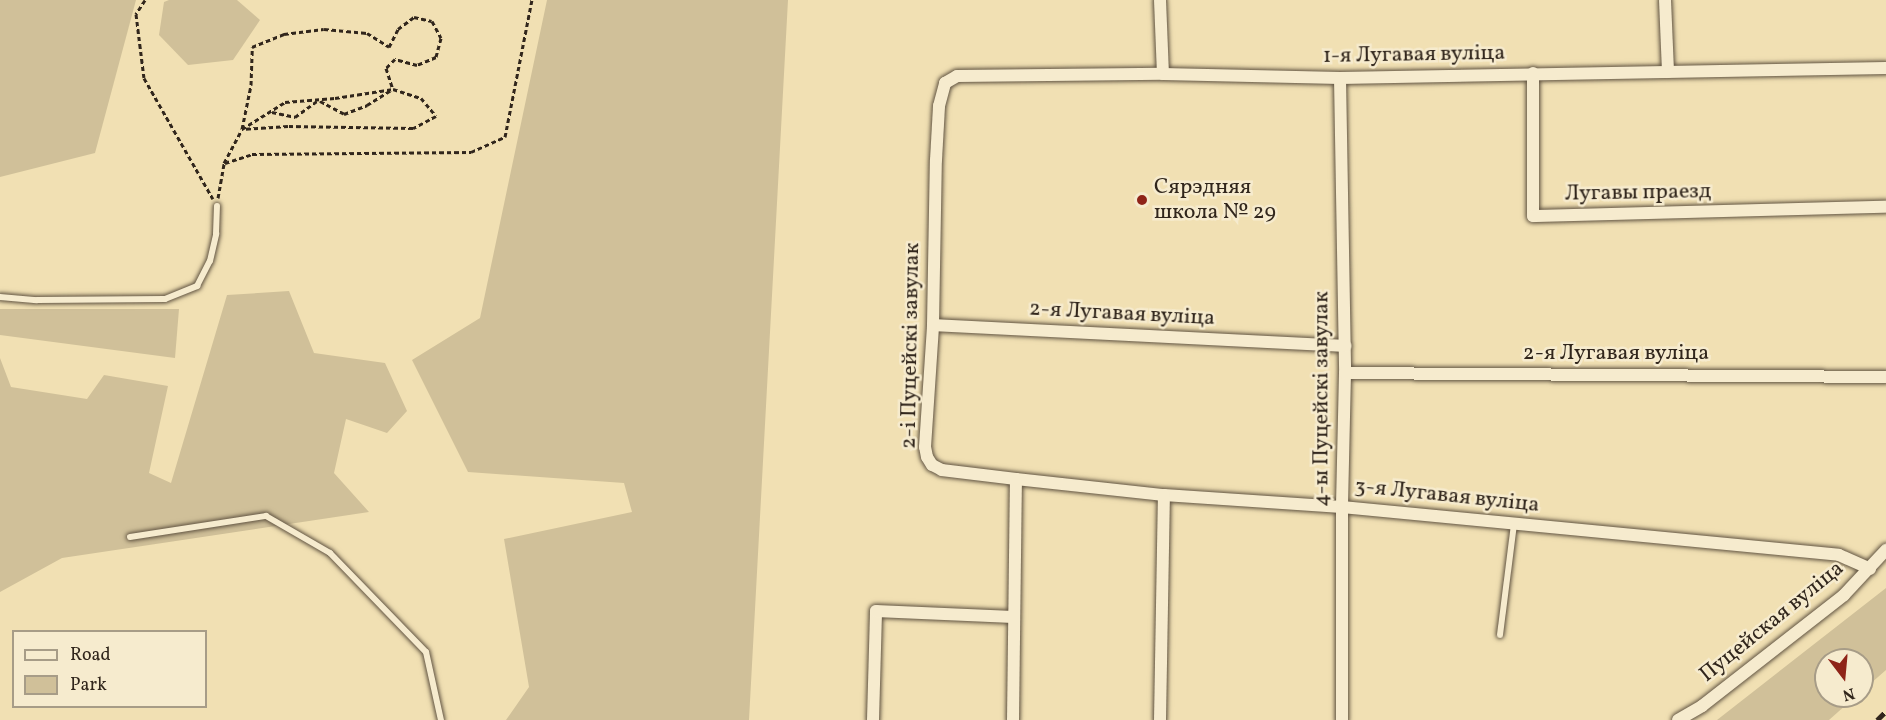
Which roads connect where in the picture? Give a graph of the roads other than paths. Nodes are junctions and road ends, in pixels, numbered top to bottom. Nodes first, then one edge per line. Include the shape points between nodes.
1 (1160, 0) edge
2 (1665, 0) edge
3 (1886, 68) edge
4 (1668, 72) junction
5 (1533, 73) junction
6 (1164, 74) junction
7 (1340, 78) junction
8 (945, 82) joint
9 (217, 206) road end
10 (1886, 207) edge
11 (0, 297) edge
12 (933, 325) junction
13 (1345, 346) junction
14 (1345, 373) junction
15 (1886, 377) edge
16 (1016, 479) junction
17 (1164, 495) junction
18 (1342, 507) junction
19 (1514, 524) junction
20 (130, 537) dead end
21 (1886, 550) edge
22 (1870, 569) junction
23 (1013, 617) junction
24 (1500, 635) dead end
25 (441, 720) edge
26 (873, 720) edge
27 (1012, 720) edge
28 (1160, 720) edge
29 (1342, 720) edge
30 (1678, 720) edge

1 - 6 street
2 - 4 street
3 - 4 street, 1-я Лугавая вуліца
4 - 5 street, 1-я Лугавая вуліца
5 - 7 street, 1-я Лугавая вуліца
5 - 10 street, Лугавы праезд via 1533,216
6 - 7 street, 1-я Лугавая вуліца
6 - 8 street, 1-я Лугавая вуліца via 957,76
7 - 13 street, 4-ы Пуцейскі завулак
8 - 12 street, 2-і Пуцейскі завулак via 939,106 936,160
9 - 11 lane via 210,261 197,286 165,299
12 - 13 street, 2-я Лугавая вуліца
12 - 16 street, 2-і Пуцейскі завулак via 927,457 942,470
13 - 14 street, 4-ы Пуцейскі завулак
14 - 15 street, 2-я Лугавая вуліца
14 - 18 street, 4-ы Пуцейскі завулак
16 - 17 street, 3-я Лугавая вуліца
16 - 23 street
17 - 18 street, 3-я Лугавая вуліца
17 - 28 street
18 - 19 street, 3-я Лугавая вуліца
18 - 29 street, 4-ы Пуцейскі завулак
19 - 22 street, 3-я Лугавая вуліца via 1839,555
19 - 24 lane
20 - 25 lane via 266,516 330,553 426,652
21 - 22 street, Пуцейская вуліца
22 - 30 street, Пуцейская вуліца via 1844,596 1702,706
23 - 26 street via 876,611
23 - 27 street

